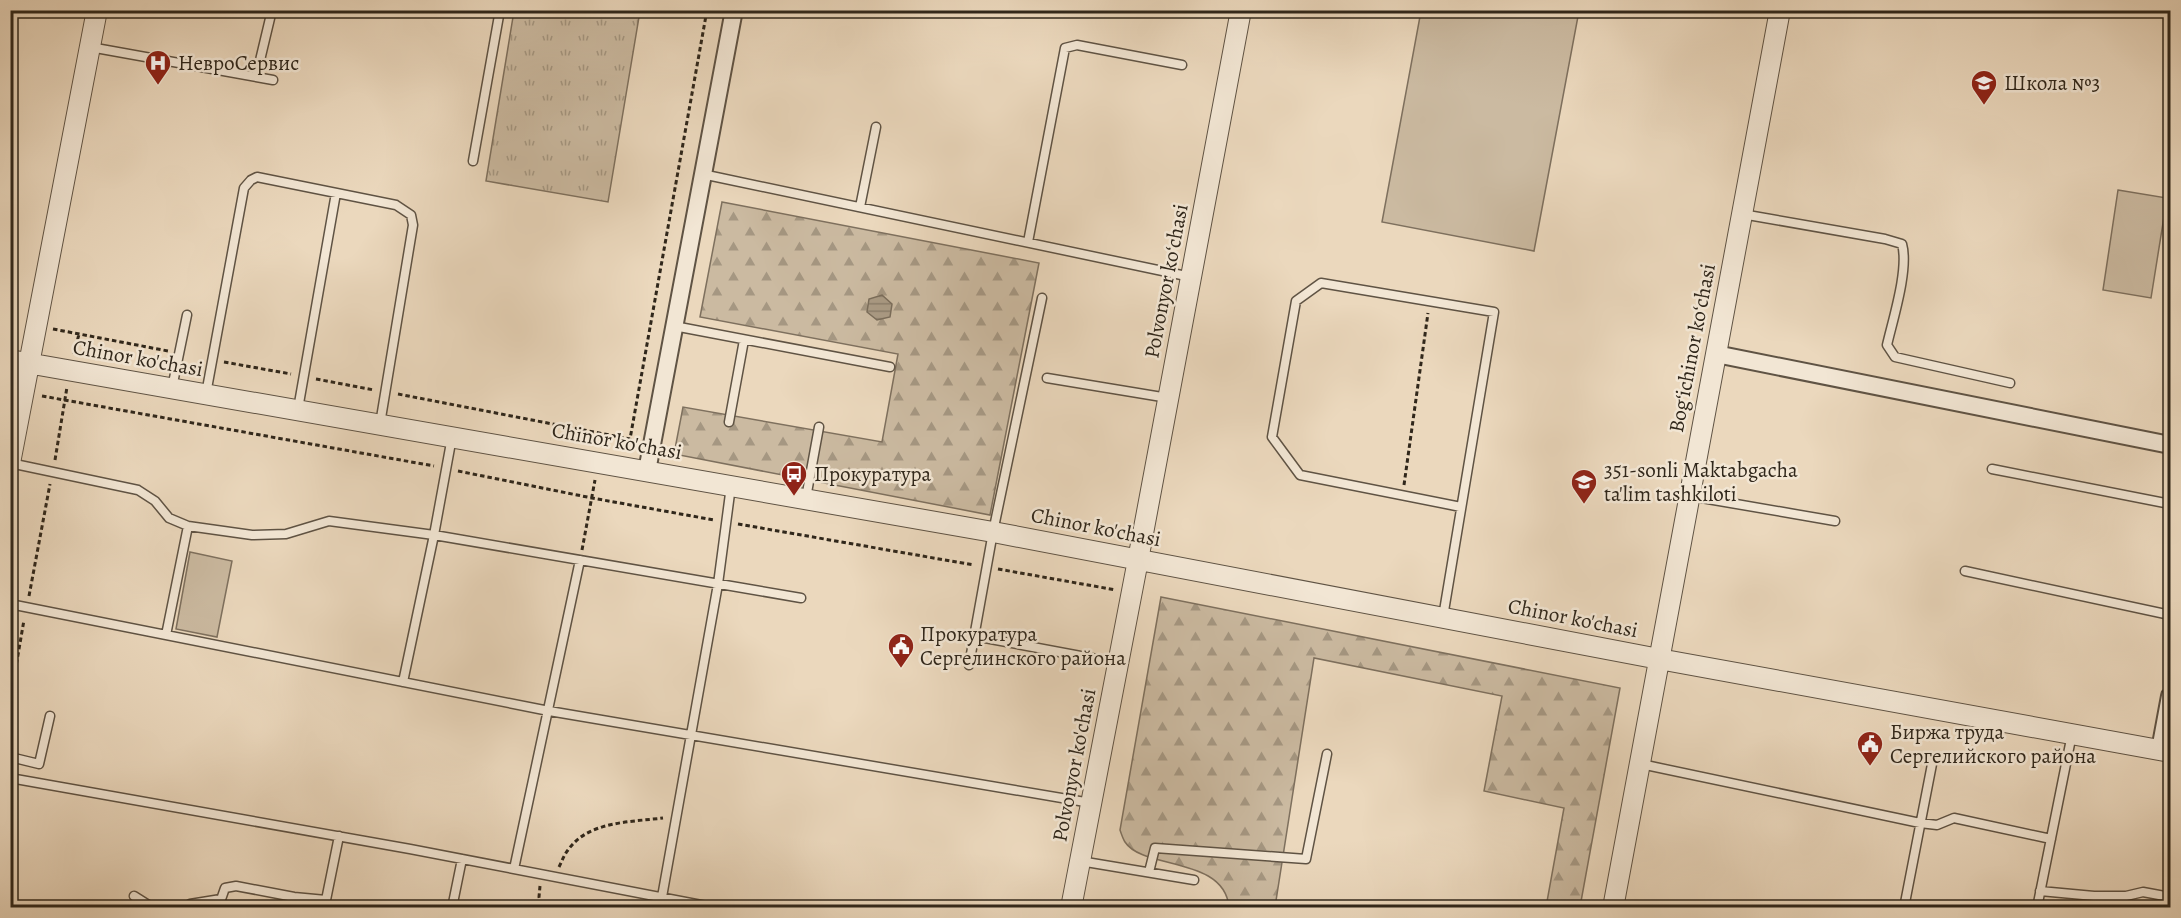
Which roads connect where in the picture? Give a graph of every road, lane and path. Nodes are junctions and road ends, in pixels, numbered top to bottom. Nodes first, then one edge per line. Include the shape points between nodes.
1 (97, 10) edge
2 (272, 10) edge
3 (500, 10) edge
4 (707, 10) edge
5 (734, 10) edge
6 (1241, 10) edge
7 (1780, 10) edge
8 (90, 47) junction
9 (1182, 65) dead end
10 (256, 77) junction
11 (273, 80) dead end
12 (876, 127) dead end
13 (473, 161) dead end
14 (702, 174) junction
15 (336, 193) junction
16 (860, 207) junction
17 (1742, 214) junction
18 (1028, 242) junction
19 (1191, 277) junction
20 (1042, 298) dead end
21 (1429, 302) junction
22 (187, 315) dead end
23 (37, 326) junction
24 (674, 326) junction
25 (79, 334) junction
26 (744, 340) junction
27 (179, 353) junction
28 (1716, 354) junction
29 (213, 360) junction
30 (20, 362) edge
31 (890, 367) dead end
32 (70, 370) junction
33 (304, 376) junction
34 (1047, 378) dead end
35 (2010, 383) dead end
36 (172, 388) junction
37 (24, 392) junction
38 (385, 392) junction
39 (206, 394) junction
40 (1169, 398) junction
41 (63, 400) junction
42 (298, 410) junction
43 (729, 422) dead end
44 (380, 424) junction
45 (819, 427) dead end
46 (605, 434) junction
47 (452, 436) junction
48 (2170, 445) edge
49 (599, 462) junction
50 (10, 463) edge
51 (446, 469) junction
52 (1992, 469) dead end
53 (646, 471) junction
54 (53, 472) junction
55 (731, 485) junction
56 (1402, 496) junction
57 (1689, 496) junction
58 (592, 498) junction
59 (806, 499) junction
60 (2170, 504) edge
61 (1461, 507) junction
62 (1834, 521) dead end
63 (726, 522) junction
64 (188, 526) junction
65 (993, 532) junction
66 (434, 535) junction
67 (580, 560) junction
68 (1138, 560) junction
69 (987, 567) junction
70 (1965, 571) dead end
71 (718, 584) junction
72 (1132, 593) junction
73 (801, 598) dead end
74 (10, 603) edge
75 (26, 607) junction
76 (2170, 615) edge
77 (1443, 617) junction
78 (166, 634) junction
79 (975, 636) junction
80 (1659, 659) junction
81 (1118, 663) junction
82 (969, 665) dead end
83 (403, 682) junction
84 (2170, 696) edge
85 (10, 701) edge
86 (549, 711) junction
87 (50, 716) dead end
88 (2072, 734) junction
89 (691, 735) junction
90 (2165, 751) edge
91 (1327, 754) dead end
92 (10, 757) edge
93 (1933, 759) dead end
94 (1640, 764) junction
95 (10, 778) edge
96 (1091, 803) junction
97 (676, 816) junction
98 (1920, 823) junction
99 (339, 836) junction
100 (2051, 838) junction
101 (462, 859) junction
102 (1080, 861) junction
103 (514, 869) junction
104 (1149, 872) junction
105 (542, 874) junction
106 (555, 877) junction
107 (1194, 879) dead end
108 (2040, 891) junction
109 (134, 896) dead end
110 (662, 897) junction
111 (2170, 897) edge
112 (219, 903) edge
113 (687, 905) edge
114 (153, 908) edge
115 (185, 908) edge
116 (452, 908) edge
117 (542, 908) edge
118 (717, 908) edge
119 (1071, 908) edge
120 (1613, 908) edge
121 (1904, 908) edge
122 (2037, 908) edge

1 - 8 street
2 - 10 lane
3 - 13 lane
4 - 46 path via 630,439
5 - 14 street
6 - 19 street, Polvonyor koʻchasi
7 - 17 street, Bogʻichinor koʻchasi
8 - 10 lane
8 - 23 street
9 - 18 lane via 1077,45 1065,48
10 - 11 lane
12 - 16 lane
14 - 16 lane
14 - 24 street
15 - 29 lane via 257,177 244,188
15 - 33 lane
15 - 38 lane via 396,205 411,215
16 - 18 lane
17 - 28 street, Bogʻichinor koʻchasi
17 - 35 lane via 1902,244 1903,273 1887,345 1895,357
18 - 19 lane
19 - 40 street, Polvonyor koʻchasi
20 - 65 lane
21 - 56 path
21 - 56 lane via 1321,283 1296,301 1272,437 1300,475
21 - 61 lane via 1494,312
22 - 27 lane
23 - 25 path
23 - 30 street
24 - 26 lane
24 - 53 street
25 - 27 path
25 - 32 path
26 - 31 lane
26 - 43 lane
27 - 36 lane
28 - 48 street
28 - 57 street, Bogʻichinor koʻchasi
29 - 33 path
29 - 39 lane
30 - 32 street, Chinor ko'chasi
30 - 37 street
32 - 36 street, Chinor ko'chasi
32 - 41 path
33 - 38 path
33 - 42 lane
34 - 40 lane
36 - 39 street, Chinor ko'chasi
37 - 41 path
37 - 50 street
38 - 44 lane
38 - 46 path
39 - 42 street, Chinor ko'chasi
40 - 68 street, Polvonyor koʻchasi
41 - 51 path
41 - 54 path
42 - 44 street, Chinor ko'chasi
44 - 47 street, Chinor ko'chasi
45 - 59 lane
46 - 49 path
47 - 49 street, Chinor ko'chasi
47 - 51 lane
49 - 53 street, Chinor ko'chasi
49 - 58 path
50 - 54 lane
51 - 58 path
51 - 66 lane
52 - 60 lane
53 - 55 street, Chinor ko'chasi
54 - 64 lane via 138,490 155,501 169,518
54 - 75 path
55 - 59 street, Chinor ko'chasi
55 - 63 lane
56 - 61 lane
57 - 62 lane
57 - 80 street, Bogʻichinor koʻchasi
58 - 63 path
58 - 67 path
59 - 65 street, Chinor ko'chasi
61 - 77 lane
63 - 69 path
63 - 71 lane
64 - 66 lane via 252,535 286,534 329,521
64 - 78 lane
65 - 68 street, Chinor ko'chasi
65 - 69 lane
66 - 67 lane
66 - 83 lane
67 - 71 lane
67 - 86 lane
68 - 72 street, Polvonyor ko'chasi
68 - 77 street, Chinor ko'chasi
69 - 72 path
69 - 79 lane
70 - 76 lane
71 - 73 lane
71 - 89 lane
72 - 81 street, Polvonyor ko'chasi
74 - 75 lane
75 - 78 lane
75 - 85 path
77 - 80 street, Chinor ko'chasi
78 - 83 lane
79 - 81 lane
79 - 82 lane
80 - 88 street, Chinor ko'chasi
80 - 94 street, Bogʻichinor koʻchasi
81 - 96 street, Polvonyor ko'chasi
83 - 86 lane
84 - 90 street
86 - 89 lane
86 - 103 lane
87 - 92 lane via 39,764
88 - 90 street, Chinor ko'chasi
88 - 100 lane
89 - 96 lane
89 - 97 lane
91 - 104 lane via 1306,859 1155,848
93 - 98 lane
94 - 98 lane
94 - 120 street, Bogʻichinor koʻchasi
95 - 99 lane
96 - 102 street, Polvonyor ko'chasi
97 - 106 path via 600,827 568,849
97 - 110 lane
98 - 100 lane via 1937,825 1954,818
98 - 121 lane
99 - 101 lane
99 - 112 lane via 326,900 236,886 225,888
100 - 108 lane
101 - 103 lane
101 - 116 lane
102 - 104 lane
102 - 119 street, Polvonyor ko'chasi
103 - 105 lane
104 - 107 lane
105 - 106 lane
105 - 117 path via 538,897
106 - 110 lane
108 - 111 lane via 2094,897 2143,892
108 - 122 lane
109 - 114 lane
110 - 113 lane
112 - 115 lane via 190,904
113 - 118 lane

